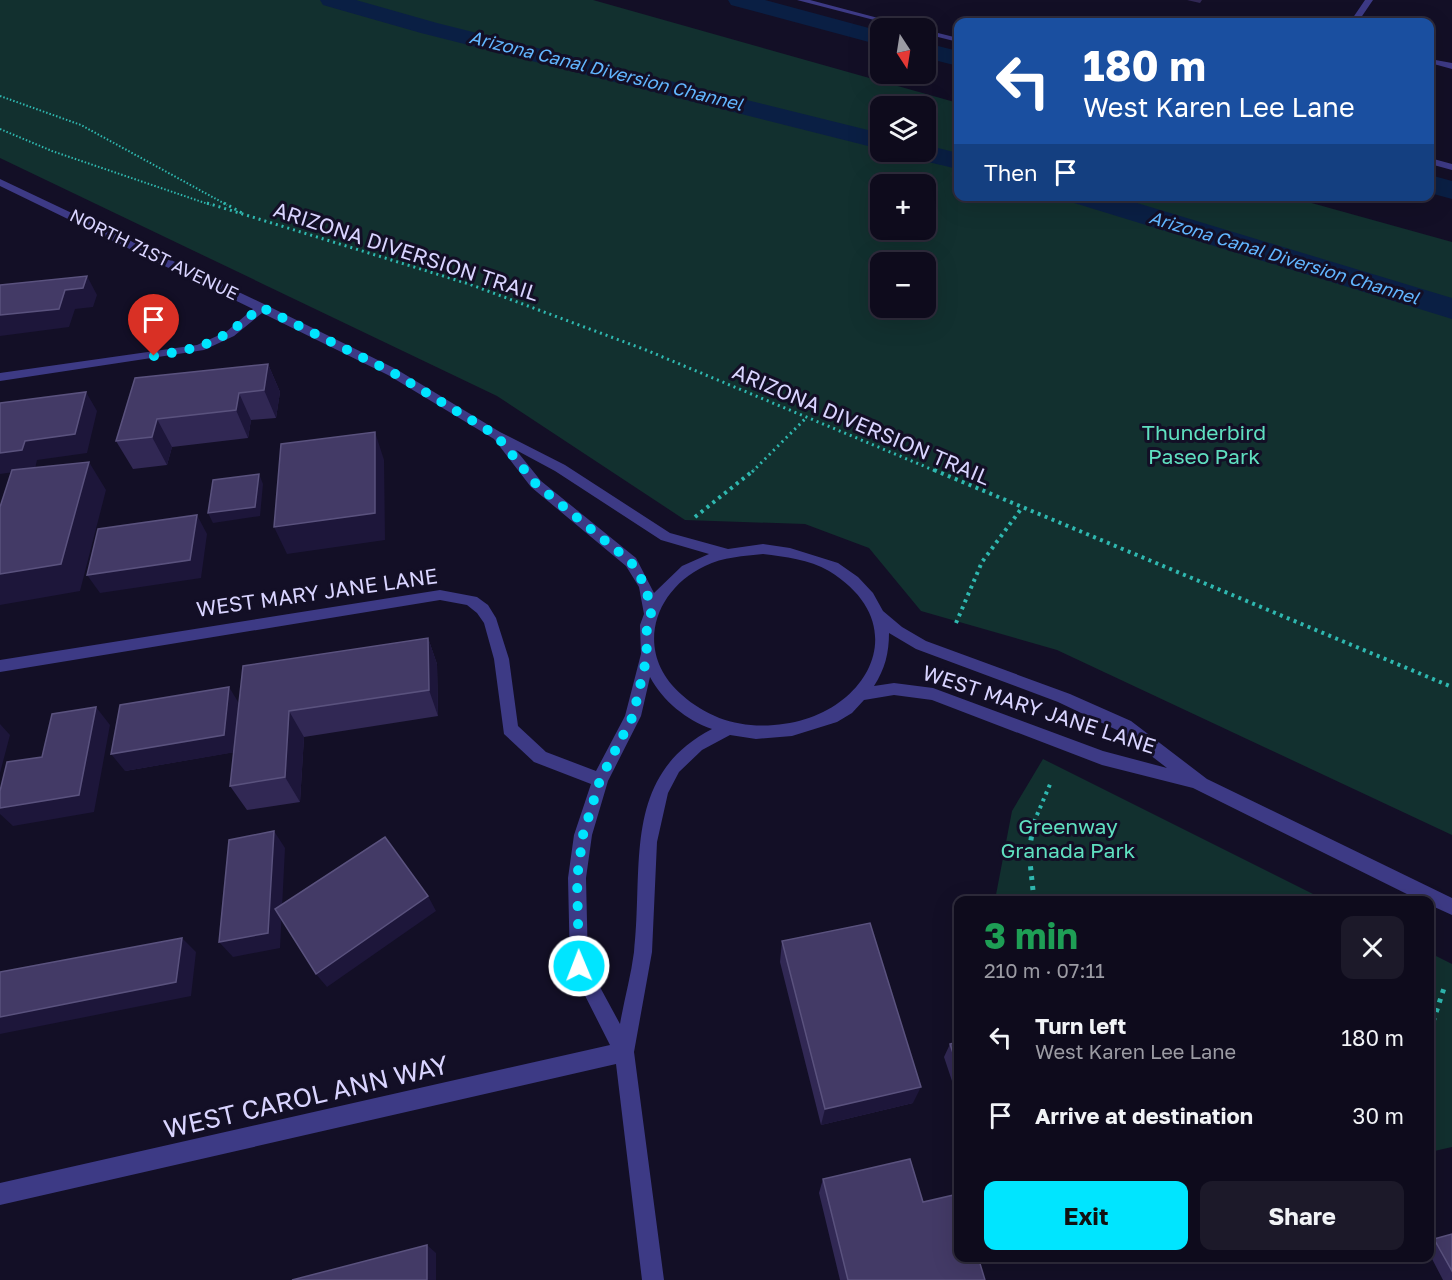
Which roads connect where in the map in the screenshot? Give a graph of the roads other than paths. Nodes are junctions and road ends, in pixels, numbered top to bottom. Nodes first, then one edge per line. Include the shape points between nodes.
1 (801, 0) edge
2 (1369, 0) edge
3 (872, 18) edge
4 (1357, 18) edge
5 (936, 34) edge
6 (954, 39) edge
7 (1434, 62) edge
8 (1452, 66) edge
9 (1434, 162) edge
10 (1452, 167) edge
11 (0, 182) edge
12 (261, 307) junction
13 (0, 376) edge
14 (496, 435) junction
15 (726, 553) junction
16 (651, 613) junction
17 (878, 615) junction
18 (647, 656) junction
19 (0, 666) edge
20 (862, 694) junction
21 (729, 728) junction
22 (600, 780) junction
23 (1201, 784) junction
24 (1430, 896) edge
25 (1434, 898) edge
26 (1452, 907) edge
27 (624, 1052) junction
28 (0, 1194) edge
29 (653, 1280) edge

1 - 3 street
2 - 4 street
5 - 6 street
7 - 8 street
9 - 10 street
11 - 12 street, NORTH 71ST AVENUE
12 - 13 street via 230,334 200,348
12 - 14 street, NORTH 71ST AVENUE via 392,372
14 - 15 street, NORTH 71ST AVENUE via 560,468 666,537
14 - 16 street, NORTH 71ST AVENUE via 536,484 631,562 646,587
15 - 16 street, NORTH 71ST AVENUE via 680,575 662,592
15 - 17 street, NORTH 71ST AVENUE via 763,549 800,554 833,567 860,588
16 - 18 street, NORTH 71ST AVENUE via 646,634
17 - 20 street, NORTH 71ST AVENUE via 883,642 879,669
17 - 23 street, WEST MARY JANE LANE via 921,645 1125,726
18 - 21 street, NORTH 71ST AVENUE via 657,680 675,700 700,717
18 - 22 street, NORTH 71ST AVENUE via 633,716
19 - 22 street, WEST MARY JANE LANE via 365,605 440,595 474,601 494,626 505,676 510,729 540,757
20 - 21 street, NORTH 71ST AVENUE via 838,714 804,728 767,733
20 - 23 street, WEST MARY JANE LANE via 894,689 933,694 1102,758
21 - 27 street, NORTH 71ST AVENUE via 696,745 673,767 660,792 648,842 643,952
22 - 27 street, NORTH 71ST AVENUE via 583,835 577,878 579,966
23 - 24 street, WEST MARY JANE LANE
25 - 26 street, WEST MARY JANE LANE
27 - 28 street, WEST CAROL ANN WAY
27 - 29 street, NORTH 71ST AVENUE

